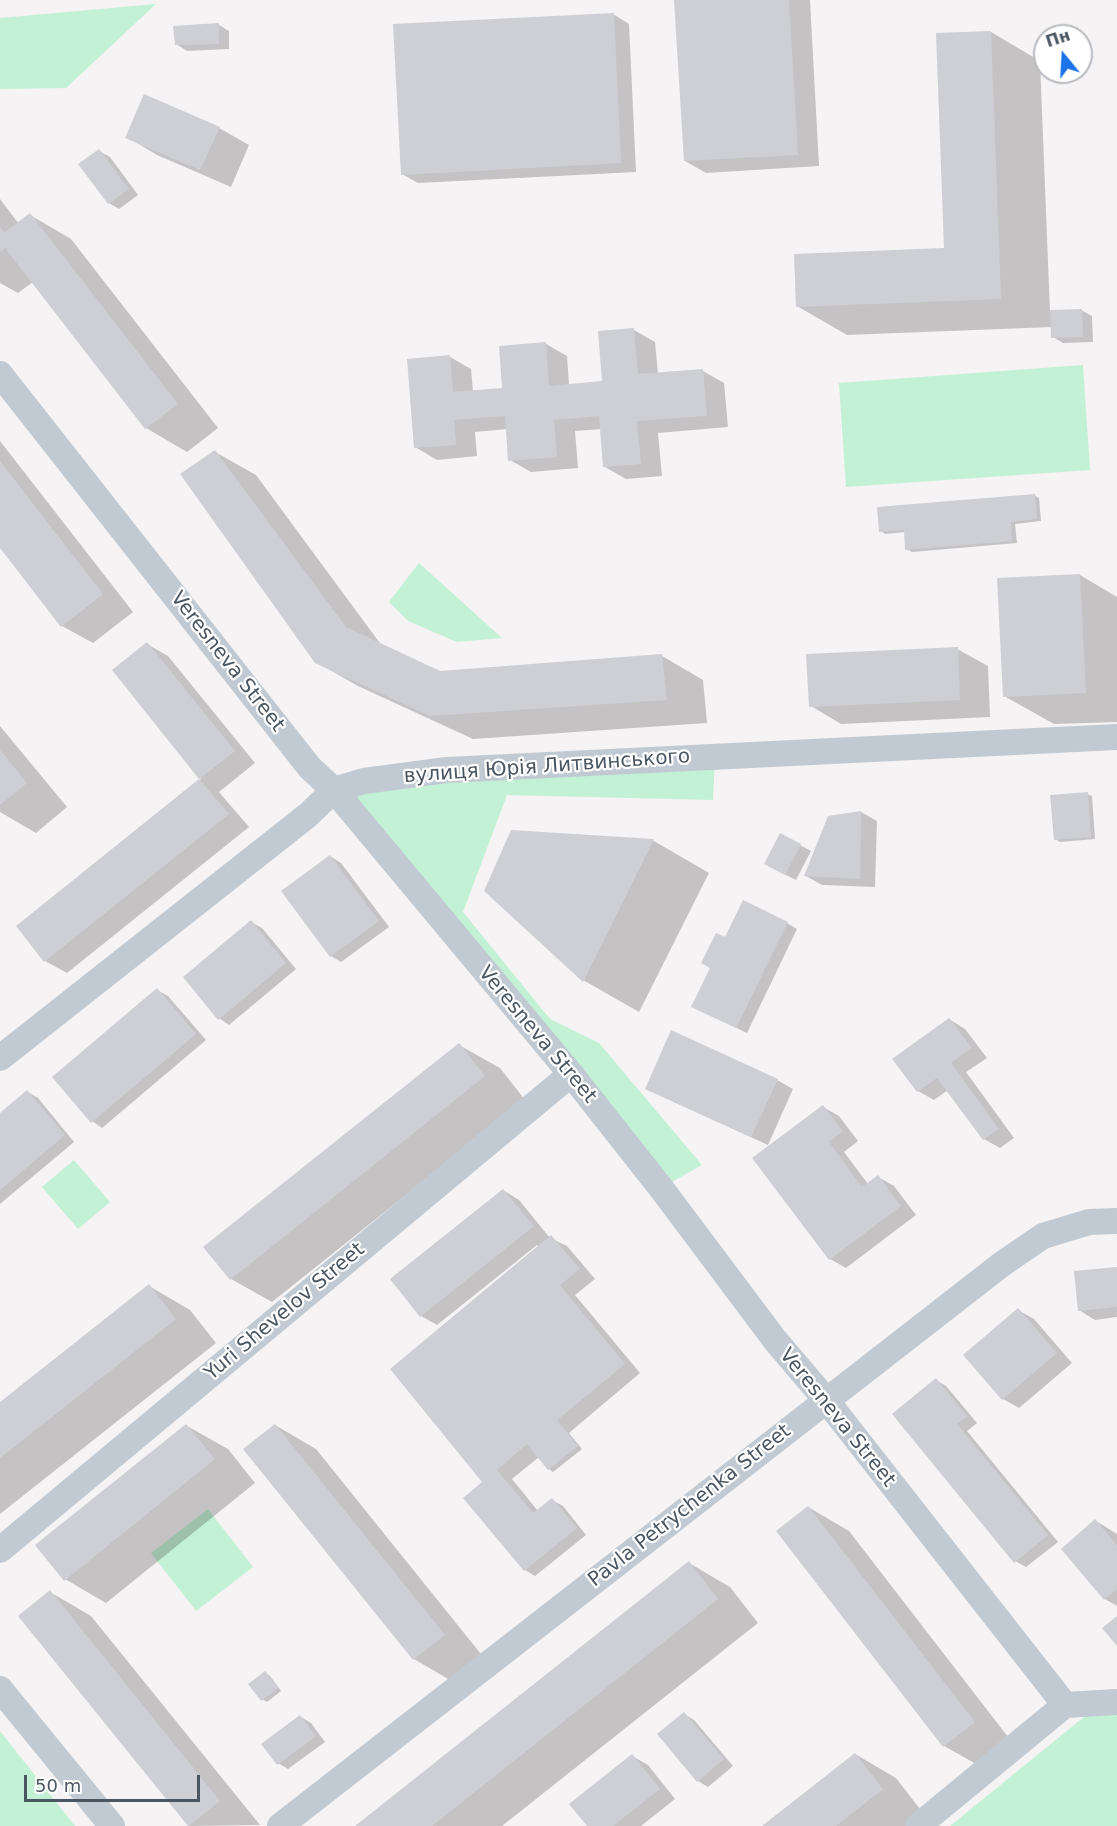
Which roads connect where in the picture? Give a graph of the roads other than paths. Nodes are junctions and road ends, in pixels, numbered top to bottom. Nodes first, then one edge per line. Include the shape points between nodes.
1 (0, 374) edge
2 (1117, 737) edge
3 (334, 790) junction
4 (0, 1058) edge
5 (571, 1074) junction
6 (1117, 1221) edge
7 (826, 1400) junction
8 (0, 1550) edge
9 (0, 1689) edge
10 (1117, 1702) edge
11 (1065, 1705) junction
12 (112, 1826) edge
13 (280, 1826) edge
14 (918, 1826) edge

1 - 3 street, Veresneva Street via 310,768
2 - 3 street, вулиця Юрія Литвинського via 447,770 364,781
3 - 4 street, вулиця Юрія Литвинського
3 - 5 street, Veresneva Street
5 - 7 street, Veresneva Street via 775,1340
5 - 8 street, Yuri Shevelov Street
6 - 7 street, Pavla Petrychenka Street via 1089,1222 1043,1236
7 - 11 street, Veresneva Street
7 - 13 street, Pavla Petrychenka Street
9 - 12 street
10 - 11 street
11 - 14 street

